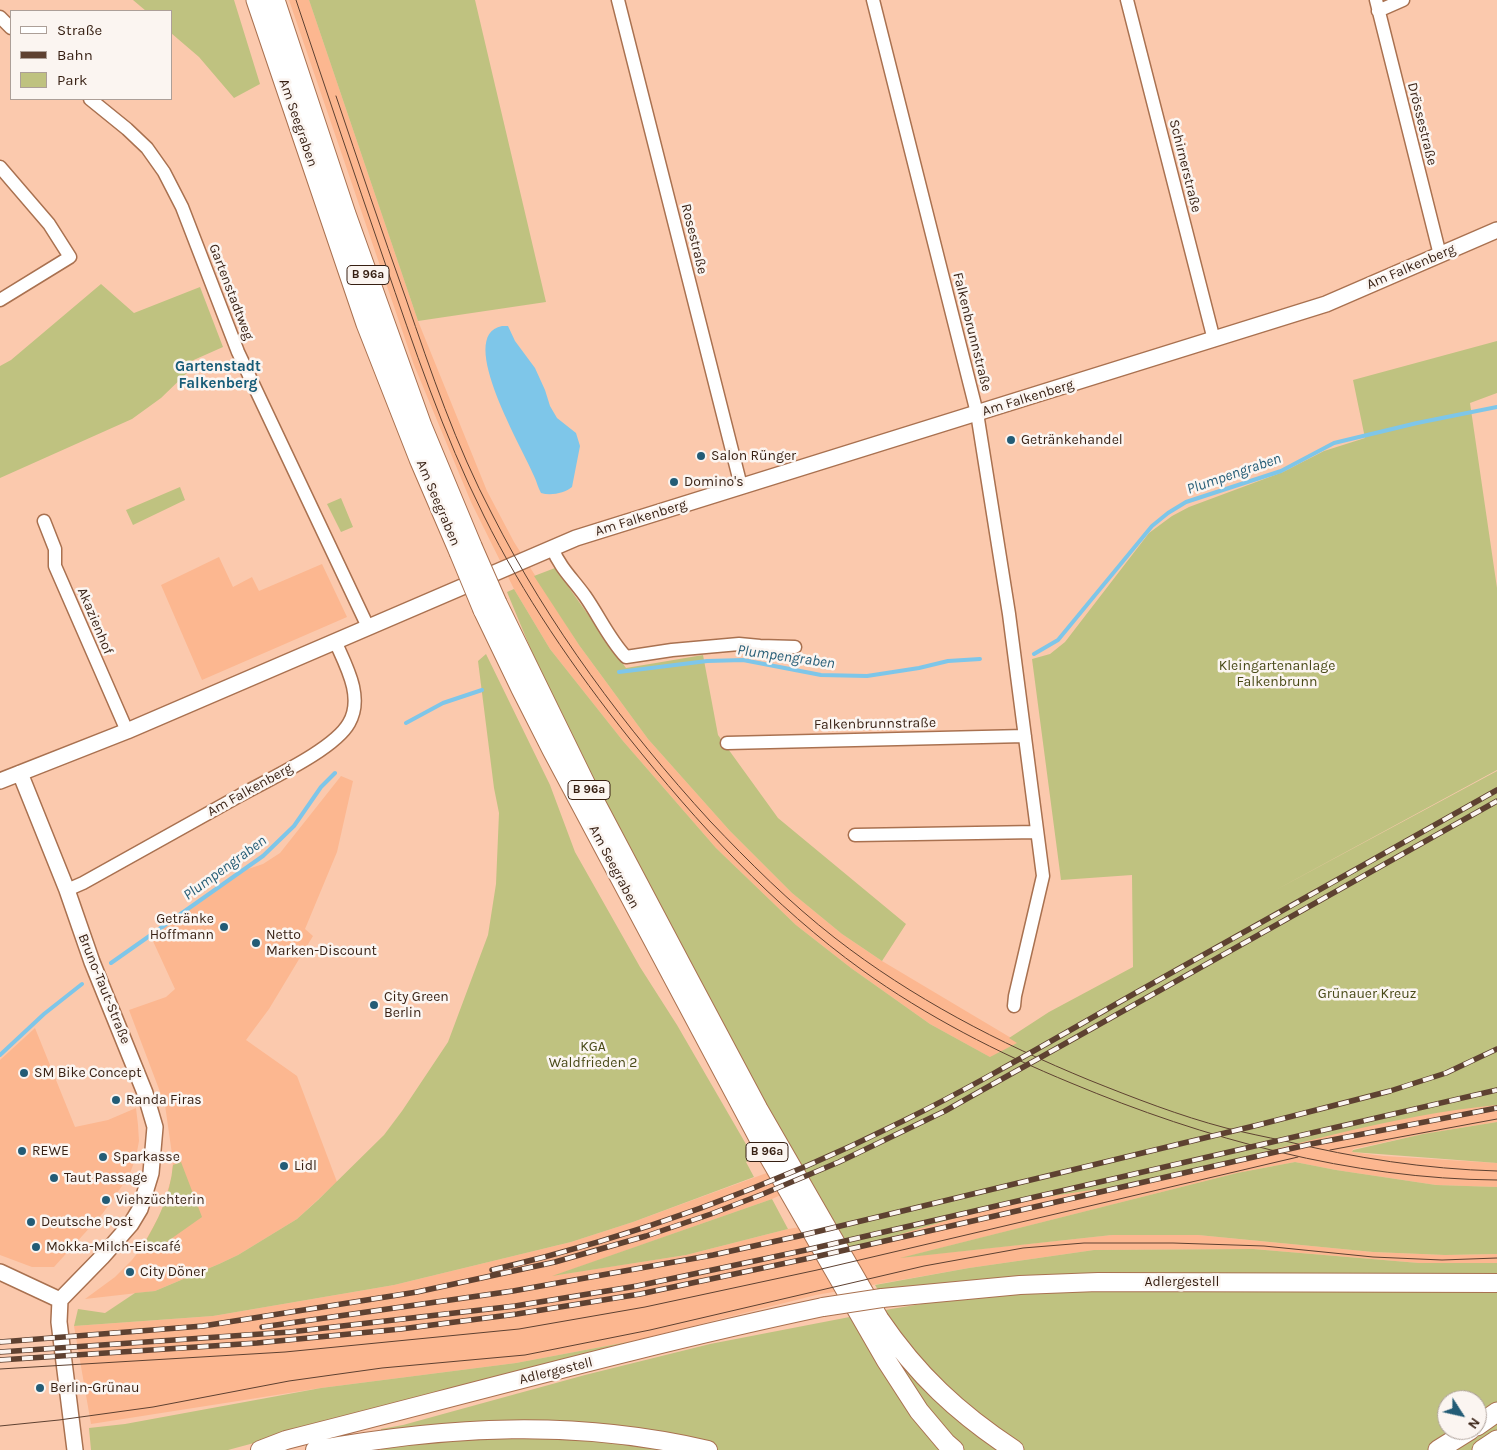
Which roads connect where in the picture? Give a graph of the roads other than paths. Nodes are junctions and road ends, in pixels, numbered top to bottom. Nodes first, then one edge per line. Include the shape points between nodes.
1 (256, 0) edge
2 (275, 0) edge
3 (618, 0) edge
4 (873, 0) edge
5 (1127, 0) edge
6 (1403, 0) edge
7 (1377, 5) edge
8 (0, 17) edge
9 (10, 27) edge
10 (91, 100) edge
11 (0, 167) edge
12 (1497, 230) edge
13 (1440, 255) junction
14 (0, 300) edge
15 (1214, 340) junction
16 (977, 414) junction
17 (741, 486) junction
18 (44, 521) dead end
19 (552, 548) junction
20 (465, 549) junction
21 (368, 627) junction
22 (335, 641) junction
23 (795, 647) dead end
24 (127, 731) junction
25 (1025, 736) junction
26 (727, 743) dead end
27 (20, 773) junction
28 (0, 781) edge
29 (1037, 832) junction
30 (855, 835) dead end
31 (67, 890) junction
32 (680, 978) junction
33 (1014, 1006) dead end
34 (0, 1272) edge
35 (1497, 1283) edge
36 (60, 1300) junction
37 (1454, 1440) edge
38 (1497, 1440) edge
39 (75, 1450) edge
40 (260, 1450) edge
41 (316, 1450) edge
42 (708, 1450) edge
43 (954, 1450) edge
44 (1014, 1450) edge
45 (1438, 1450) edge
46 (1482, 1450) edge

1 - 20 main road, Am Seegraben / B 96a via 366,324 419,459
2 - 20 main road, Am Seegraben / B 96a via 346,214
3 - 17 street, Rosestraße
4 - 16 street, Falkenbrunnstraße
5 - 15 street, Schirnerstraße
6 - 7 street
7 - 13 street, Drössestraße
8 - 9 street
10 - 21 street, Gartenstadtweg via 127,129 164,172 182,207 238,352
11 - 14 street via 49,224 70,257
12 - 13 street, Am Falkenberg
13 - 15 street, Am Falkenberg via 1328,304
15 - 16 street, Am Falkenberg
16 - 17 street, Am Falkenberg
16 - 25 street, Falkenbrunnstraße
17 - 19 street, Am Falkenberg
18 - 24 street, Akazienhof via 55,548 56,566
19 - 21 street, Am Falkenberg
19 - 23 street via 559,563 626,657 739,644
20 - 32 main road, Am Seegraben / B 96a, bridge via 490,607 586,786
21 - 22 street, Am Falkenberg
22 - 24 street, Am Falkenberg
22 - 31 street, Am Falkenberg via 351,678 356,700 350,722 340,736 262,783
24 - 27 street, Am Falkenberg
25 - 26 street, Falkenbrunnstraße
25 - 29 street, Falkenbrunnstraße
27 - 28 street, Am Falkenberg
27 - 31 street, Bruno-Taut-Straße
29 - 30 street
29 - 33 street, Falkenbrunnstraße via 1043,876
31 - 36 street, Bruno-Taut-Straße via 92,962 146,1093 155,1128 151,1173 140,1209 131,1224
32 - 43 main road, B 96a via 760,1140 886,1360 919,1410
32 - 44 main road, B 96a via 897,1346 926,1380 964,1415
34 - 36 street
35 - 40 main road, Adlergestell, bridge via 1098,1282 1020,1285 882,1298 747,1323 286,1440
36 - 39 street via 60,1328
37 - 45 main road
38 - 46 main road
41 - 42 main road via 420,1434 502,1428 614,1434

